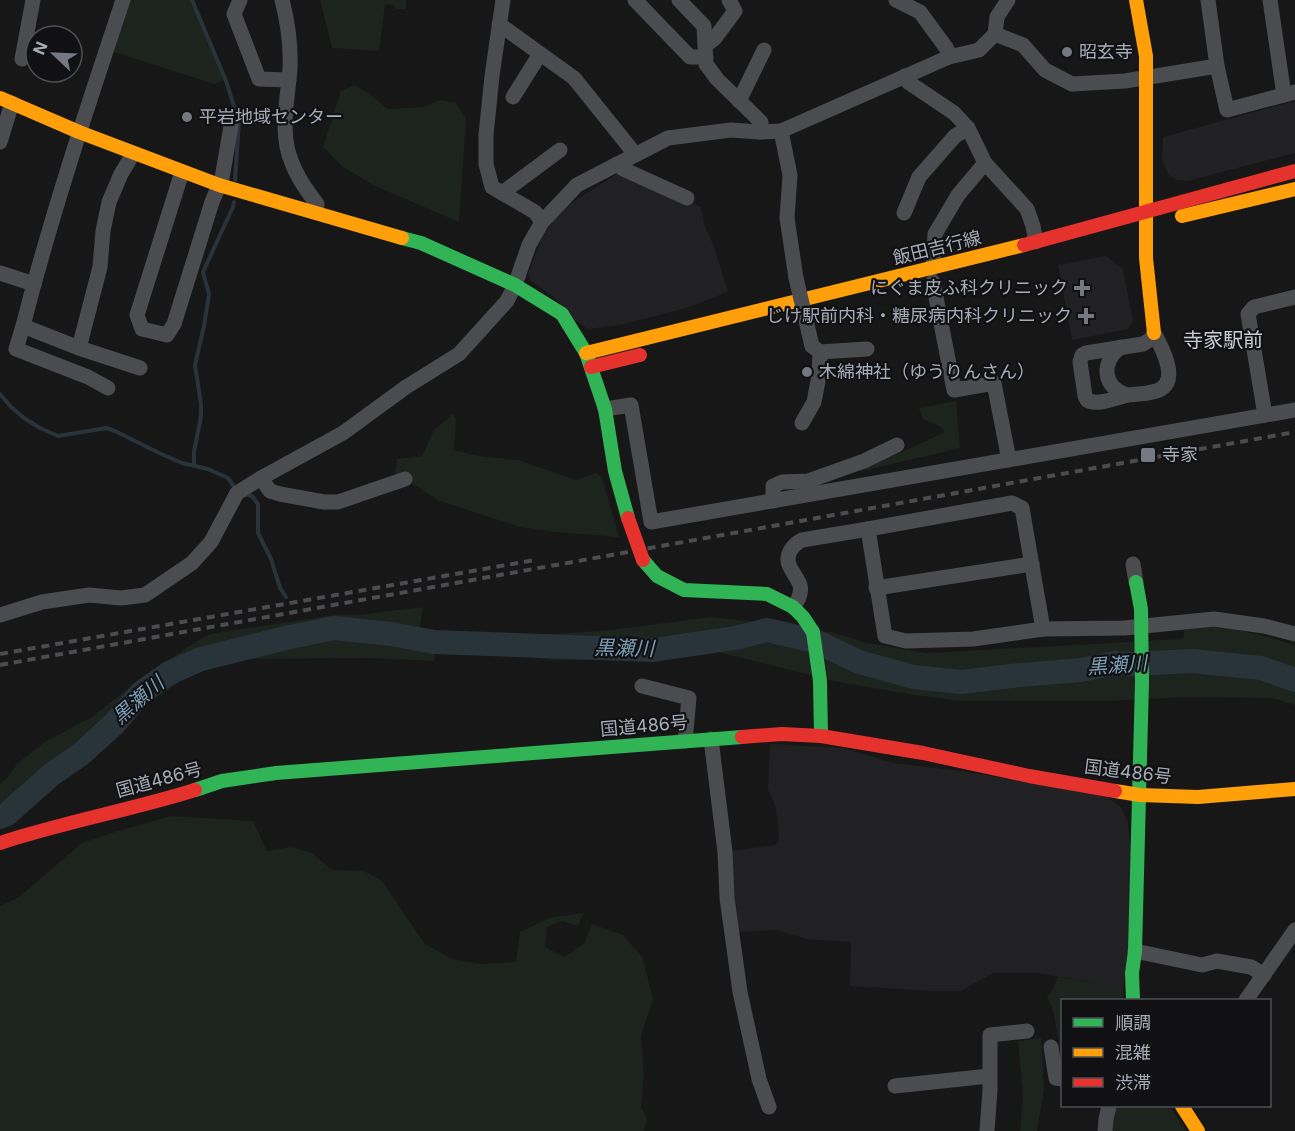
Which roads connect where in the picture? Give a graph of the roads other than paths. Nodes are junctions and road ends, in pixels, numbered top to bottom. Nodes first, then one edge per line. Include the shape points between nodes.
1 (33, 0) edge
2 (123, 0) edge
3 (240, 0) edge
4 (282, 0) edge
5 (503, 0) edge
6 (635, 0) edge
7 (679, 0) edge
8 (729, 0) edge
9 (896, 0) edge
10 (1008, 0) edge
11 (1136, 0) edge
12 (1208, 0) edge
13 (1270, 0) edge
14 (499, 24) junction
15 (995, 34) junction
16 (764, 50) dead end
17 (706, 51) junction
18 (540, 54) junction
19 (950, 57) junction
20 (22, 59) dead end
21 (1217, 66) junction
22 (906, 76) junction
23 (1146, 78) junction
24 (289, 80) junction
25 (1290, 93) edge
26 (513, 97) dead end
27 (6, 100) edge
28 (739, 101) junction
29 (227, 116) dead end
30 (968, 128) junction
31 (781, 131) junction
32 (79, 132) junction
33 (760, 132) junction
34 (0, 142) edge
35 (560, 150) dead end
36 (133, 154) junction
37 (635, 154) junction
38 (985, 163) junction
39 (617, 164) junction
40 (1295, 171) edge
41 (182, 172) junction
42 (219, 186) junction
43 (1295, 189) edge
44 (502, 193) junction
45 (687, 198) dead end
46 (316, 212) junction
47 (904, 213) dead end
48 (1145, 218) junction
49 (542, 222) junction
50 (1037, 249) junction
51 (1059, 249) dead end
52 (1002, 264) dead end
53 (0, 273) edge
54 (933, 278) junction
55 (34, 284) junction
56 (515, 285) junction
57 (1295, 297) edge
58 (819, 310) dead end
59 (796, 316) dead end
60 (23, 326) junction
61 (1154, 333) junction
62 (1121, 347) junction
63 (79, 348) junction
64 (816, 349) junction
65 (867, 349) dead end
66 (586, 353) junction
67 (648, 353) dead end
68 (591, 367) junction
69 (140, 368) dead end
70 (108, 388) dead end
71 (1127, 395) junction
72 (605, 409) junction
73 (1295, 410) edge
74 (1265, 415) junction
75 (802, 423) dead end
76 (897, 445) dead end
77 (1009, 459) junction
78 (261, 478) junction
79 (405, 479) dead end
80 (772, 501) junction
81 (868, 529) junction
82 (1032, 564) junction
83 (1133, 564) dead end
84 (1136, 582) joint
85 (876, 588) junction
86 (793, 607) junction
87 (0, 615) edge
88 (1043, 629) junction
89 (1142, 630) junction
90 (1295, 634) edge
91 (642, 686) dead end
92 (821, 736) junction
93 (711, 739) junction
94 (685, 741) junction
95 (1295, 789) edge
96 (1140, 795) junction
97 (0, 843) edge
98 (1295, 930) edge
99 (1135, 951) junction
100 (1264, 975) junction
101 (1132, 999) edge
102 (1247, 999) edge
103 (1027, 1031) dead end
104 (1051, 1047) dead end
105 (989, 1076) junction
106 (1061, 1078) edge
107 (895, 1086) dead end
108 (769, 1107) dead end
109 (1109, 1107) edge
110 (1183, 1107) edge
111 (987, 1131) edge
112 (1105, 1131) edge
113 (1198, 1131) edge

1 - 20 street
2 - 32 street
3 - 24 street via 234,14 259,79
4 - 24 street via 290,37
5 - 14 street
6 - 17 street via 690,57
7 - 17 street via 704,26
8 - 17 street via 735,11
9 - 19 street via 920,12
10 - 15 street via 997,17
11 - 23 main road
12 - 21 street
13 - 25 street
14 - 18 street
14 - 44 street via 489,99 486,164 492,187
15 - 19 street via 979,50
15 - 23 street via 1023,45 1045,70 1072,84
16 - 28 street
17 - 28 street via 706,64
18 - 26 street
18 - 37 street via 574,78
19 - 22 street
21 - 23 street
21 - 25 street via 1227,110
22 - 30 street via 908,82 954,113
22 - 31 street
23 - 48 main road
24 - 46 street via 287,146 301,183 317,204
27 - 32 main road
27 - 34 street
28 - 33 street via 761,122
29 - 42 street via 231,126
30 - 38 street
30 - 47 street via 955,136 919,177
31 - 33 street
31 - 64 street, bridge via 790,175 787,218 796,278
32 - 36 main road
32 - 55 street
33 - 37 street via 731,130 668,138
35 - 44 street
36 - 41 main road
36 - 63 street via 109,202 100,267
37 - 39 street
38 - 50 street via 1027,209
38 - 54 street via 958,195 935,234
39 - 45 street
39 - 49 street via 577,185
40 - 48 main road, 飯田吉行線
41 - 42 main road
41 - 42 street via 137,315 141,329 167,335 174,324
42 - 46 main road
43 - 48 main road, 飯田吉行線
44 - 49 street via 535,212
46 - 56 main road via 421,243
48 - 50 main road, 飯田吉行線
48 - 51 main road, 飯田吉行線
48 - 61 main road
49 - 56 street
50 - 52 main road, 飯田吉行線
50 - 54 main road, 飯田吉行線
53 - 55 street
54 - 66 main road, 飯田吉行線
54 - 77 street via 954,390 994,382
55 - 60 street
56 - 66 main road via 561,314
56 - 78 street via 507,301 459,354 343,433
57 - 74 street via 1254,307 1248,314
58 - 59 main road
60 - 63 street
60 - 70 street via 16,349
61 - 62 street via 1146,343
61 - 71 street via 1166,354 1166,385
62 - 71 street via 1112,355 1107,371 1113,387
62 - 71 street via 1084,354 1080,362 1089,402
63 - 69 street
64 - 65 street
64 - 75 street via 819,376 814,402
66 - 68 main road
67 - 68 main road
68 - 72 main road
72 - 80 street via 631,405 651,522
72 - 86 main road, bridge via 615,471 628,518 643,560 657,576 684,590 767,594
73 - 74 street
74 - 77 street
76 - 80 street via 808,481 773,486
77 - 80 street
78 - 79 street via 270,491 324,502 338,502
78 - 87 street via 239,491 211,542 192,563 145,595 65,598
81 - 82 street via 1012,503 1022,508
81 - 85 street
81 - 86 street via 802,540 794,545 788,554 788,565 800,588
82 - 85 street
82 - 88 street
83 - 84 street
84 - 89 main road
85 - 88 street via 885,636 906,641 973,639
86 - 92 main road via 813,632 820,681
88 - 89 street
89 - 90 street via 1214,619
89 - 96 main road
91 - 94 street via 690,698
92 - 93 main road, 国道486号 via 782,734
92 - 96 main road, 国道486号
93 - 94 main road, 国道486号
93 - 108 street via 740,992
94 - 97 main road, 国道486号 via 276,773 222,782
95 - 96 main road, 国道486号 via 1198,797
96 - 99 main road
98 - 100 street
99 - 100 street via 1202,965 1217,961 1251,967
99 - 101 main road
100 - 102 street
103 - 105 street via 990,1035
104 - 106 street via 1056,1078
105 - 107 street
105 - 111 street
109 - 112 street
110 - 113 main road

